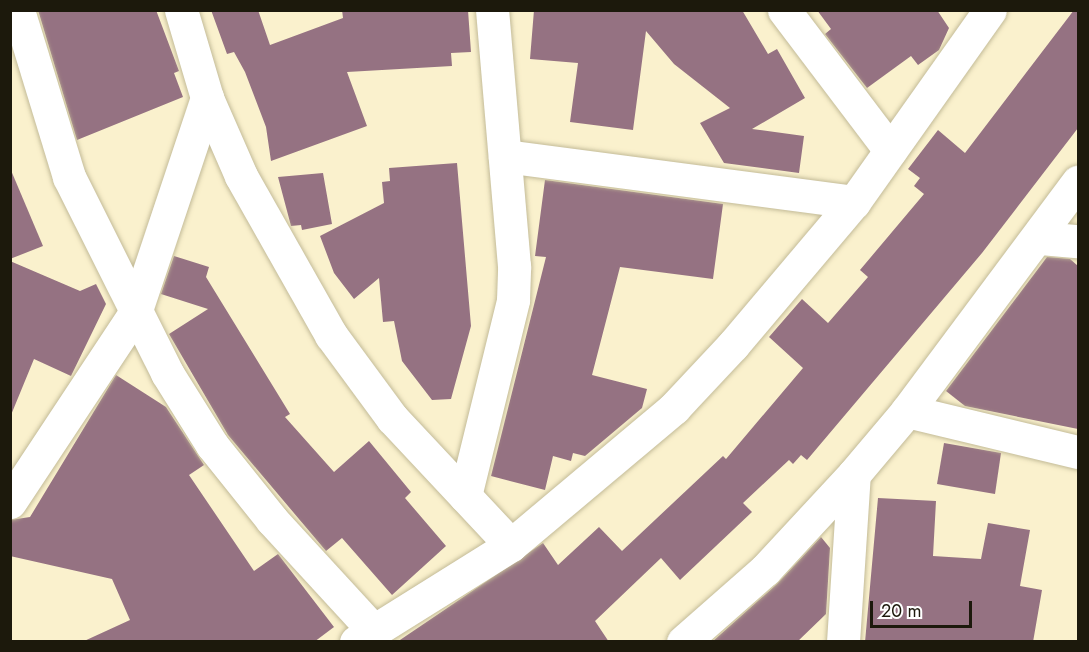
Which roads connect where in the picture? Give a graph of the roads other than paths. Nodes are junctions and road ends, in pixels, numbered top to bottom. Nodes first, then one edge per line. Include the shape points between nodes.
1 (18, 10) edge
2 (182, 10) edge
3 (492, 10) edge
4 (784, 10) edge
5 (985, 13) edge
6 (20, 56) edge
7 (207, 98) junction
8 (890, 150) junction
9 (506, 156) junction
10 (1078, 182) edge
11 (854, 202) junction
12 (1040, 237) junction
13 (1078, 242) edge
14 (135, 313) junction
15 (907, 411) junction
16 (1078, 452) edge
17 (854, 474) junction
18 (465, 496) junction
19 (10, 502) edge
20 (511, 545) junction
21 (365, 636) edge
22 (682, 642) edge
23 (843, 642) edge

1 - 6 street
2 - 7 street
3 - 9 street
4 - 8 street
5 - 8 street
6 - 14 street via 69,177
7 - 14 street
7 - 18 street via 241,176 331,335 392,418
8 - 11 street
9 - 11 street
9 - 18 street via 513,300
10 - 12 street
11 - 20 street via 674,408
12 - 13 street
12 - 15 street
14 - 19 street
14 - 21 street via 212,445
15 - 16 street
15 - 17 street
17 - 22 street via 765,570
17 - 23 street
18 - 20 street
20 - 21 street

